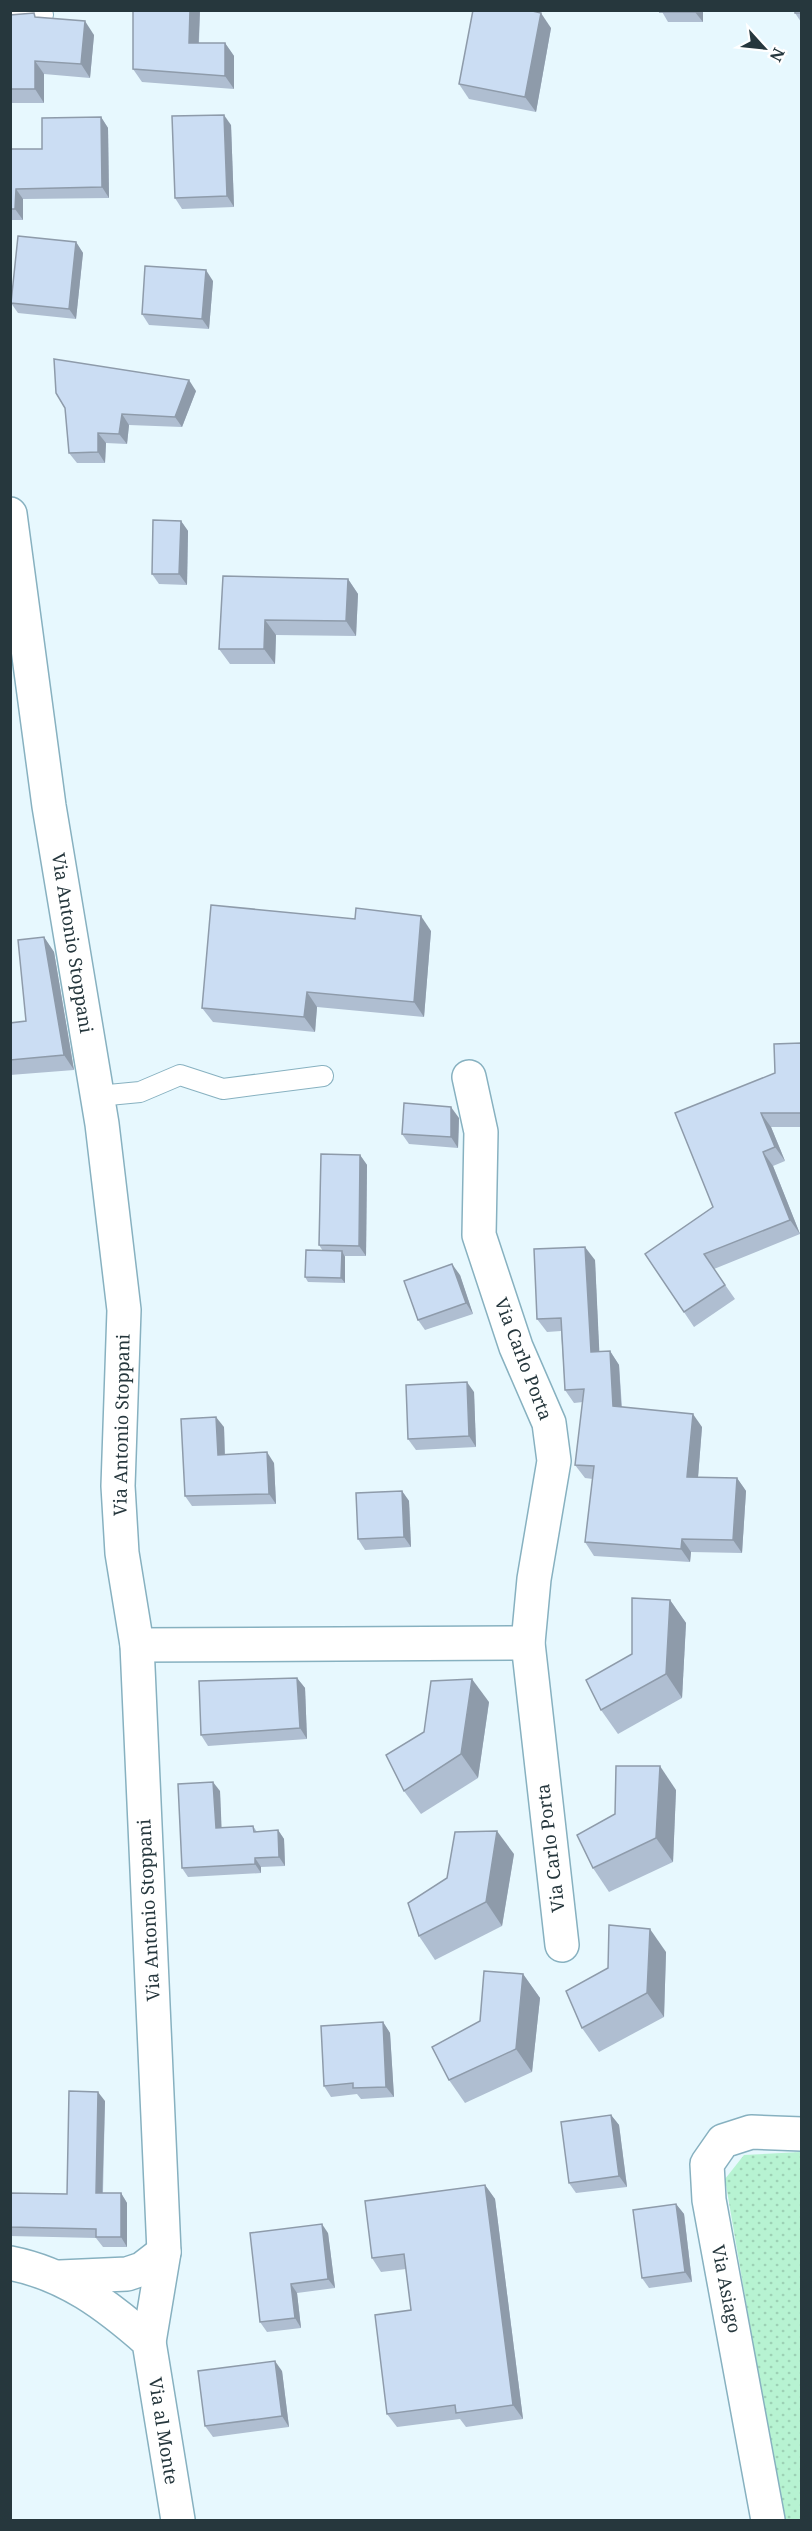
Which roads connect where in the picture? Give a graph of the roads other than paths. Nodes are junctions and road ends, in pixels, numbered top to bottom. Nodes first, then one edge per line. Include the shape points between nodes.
1 (43, 15) edge
2 (10, 17) edge
3 (10, 514) edge
4 (323, 1076) dead end
5 (469, 1077) dead end
6 (98, 1096) junction
7 (528, 1643) junction
8 (136, 1645) junction
9 (562, 1945) dead end
10 (801, 2134) edge
11 (164, 2252) junction
12 (10, 2263) edge
13 (60, 2277) junction
14 (149, 2342) junction
15 (178, 2520) edge
16 (768, 2520) edge

1 - 2 lane
3 - 6 street, Via Antonio Stoppani via 49,806
4 - 6 lane via 223,1089 180,1075 140,1092
5 - 7 street, Via Carlo Porta via 481,1132 479,1235 516,1347 549,1423 554,1461 534,1579
6 - 8 street, Via Antonio Stoppani via 124,1310 118,1486 122,1553
7 - 8 street
7 - 9 street, Via Carlo Porta
8 - 11 street, Via Antonio Stoppani
10 - 16 street, Via Asiago via 751,2132 732,2138 723,2141 707,2164 709,2200
11 - 13 street via 142,2269 127,2274
11 - 14 street, Via Antonio Stoppani
12 - 13 street
13 - 14 street via 105,2304
14 - 15 street, Via al Monte

